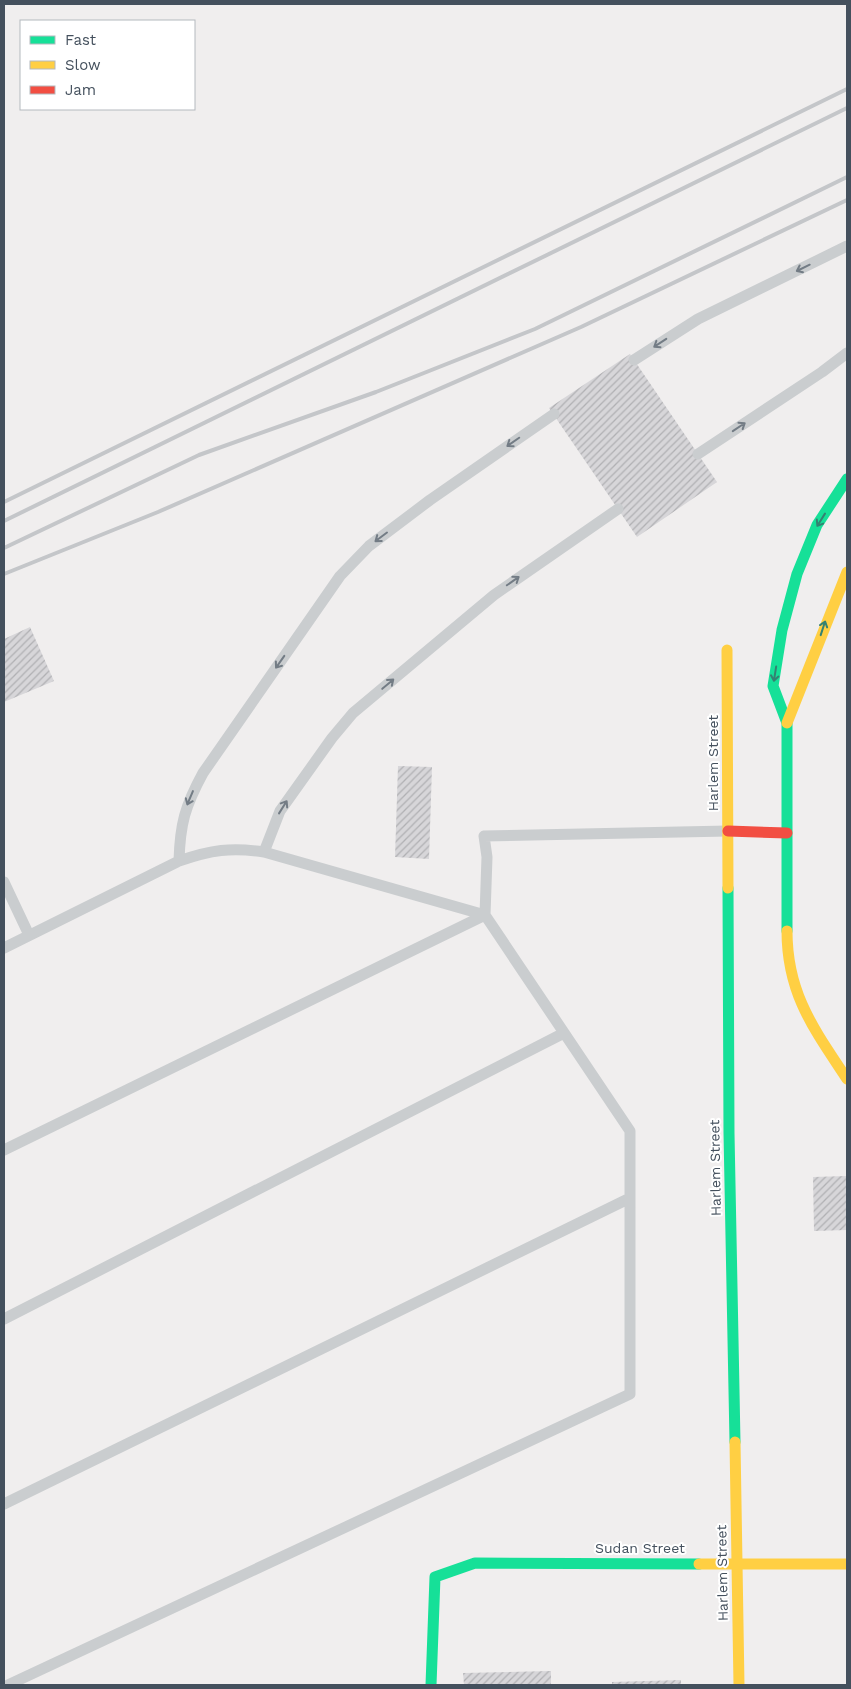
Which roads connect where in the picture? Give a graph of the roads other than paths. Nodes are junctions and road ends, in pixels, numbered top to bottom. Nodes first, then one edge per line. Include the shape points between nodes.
1 (847, 246) edge
2 (847, 352) edge
3 (634, 360) dead end
4 (554, 414) dead end
5 (698, 454) dead end
6 (847, 478) edge
7 (618, 509) dead end
8 (847, 572) edge
9 (727, 650) dead end
10 (787, 723) junction
11 (728, 831) junction
12 (787, 833) junction
13 (264, 852) junction
14 (179, 861) junction
15 (4, 882) edge
16 (486, 916) junction
17 (29, 935) junction
18 (4, 948) edge
19 (564, 1033) junction
20 (826, 1047) junction
21 (847, 1057) edge
22 (847, 1079) edge
23 (4, 1150) edge
24 (630, 1198) junction
25 (4, 1319) edge
26 (4, 1504) edge
27 (737, 1564) junction
28 (847, 1564) edge
29 (8, 1685) edge
30 (431, 1685) edge
31 (739, 1685) edge

1 -> 3 lane via 698,319
5 -> 2 lane
4 -> 14 lane via 369,546 340,576 202,773 189,798 180,829
6 -> 10 street via 817,525 798,574 782,630 773,686
13 -> 7 lane via 280,811 353,713 494,595
10 -> 8 street
9 - 11 street, Harlem Street
10 - 12 street
11 - 12 street
11 - 16 lane via 484,836
11 - 27 street, Harlem Street via 729,1133
12 - 20 street via 787,950 794,985 807,1019
13 - 14 lane via 237,848 208,851
13 - 16 lane
14 - 17 lane
15 - 17 lane
16 - 19 lane
16 - 23 lane
17 - 18 lane
19 - 24 lane via 630,1131
19 - 25 lane
20 - 21 street
20 - 22 street
24 - 26 lane
24 - 29 lane via 630,1394
27 - 28 street, Sudan Street
27 - 30 street, Sudan Street via 475,1563 435,1577
27 - 31 street, Harlem Street

